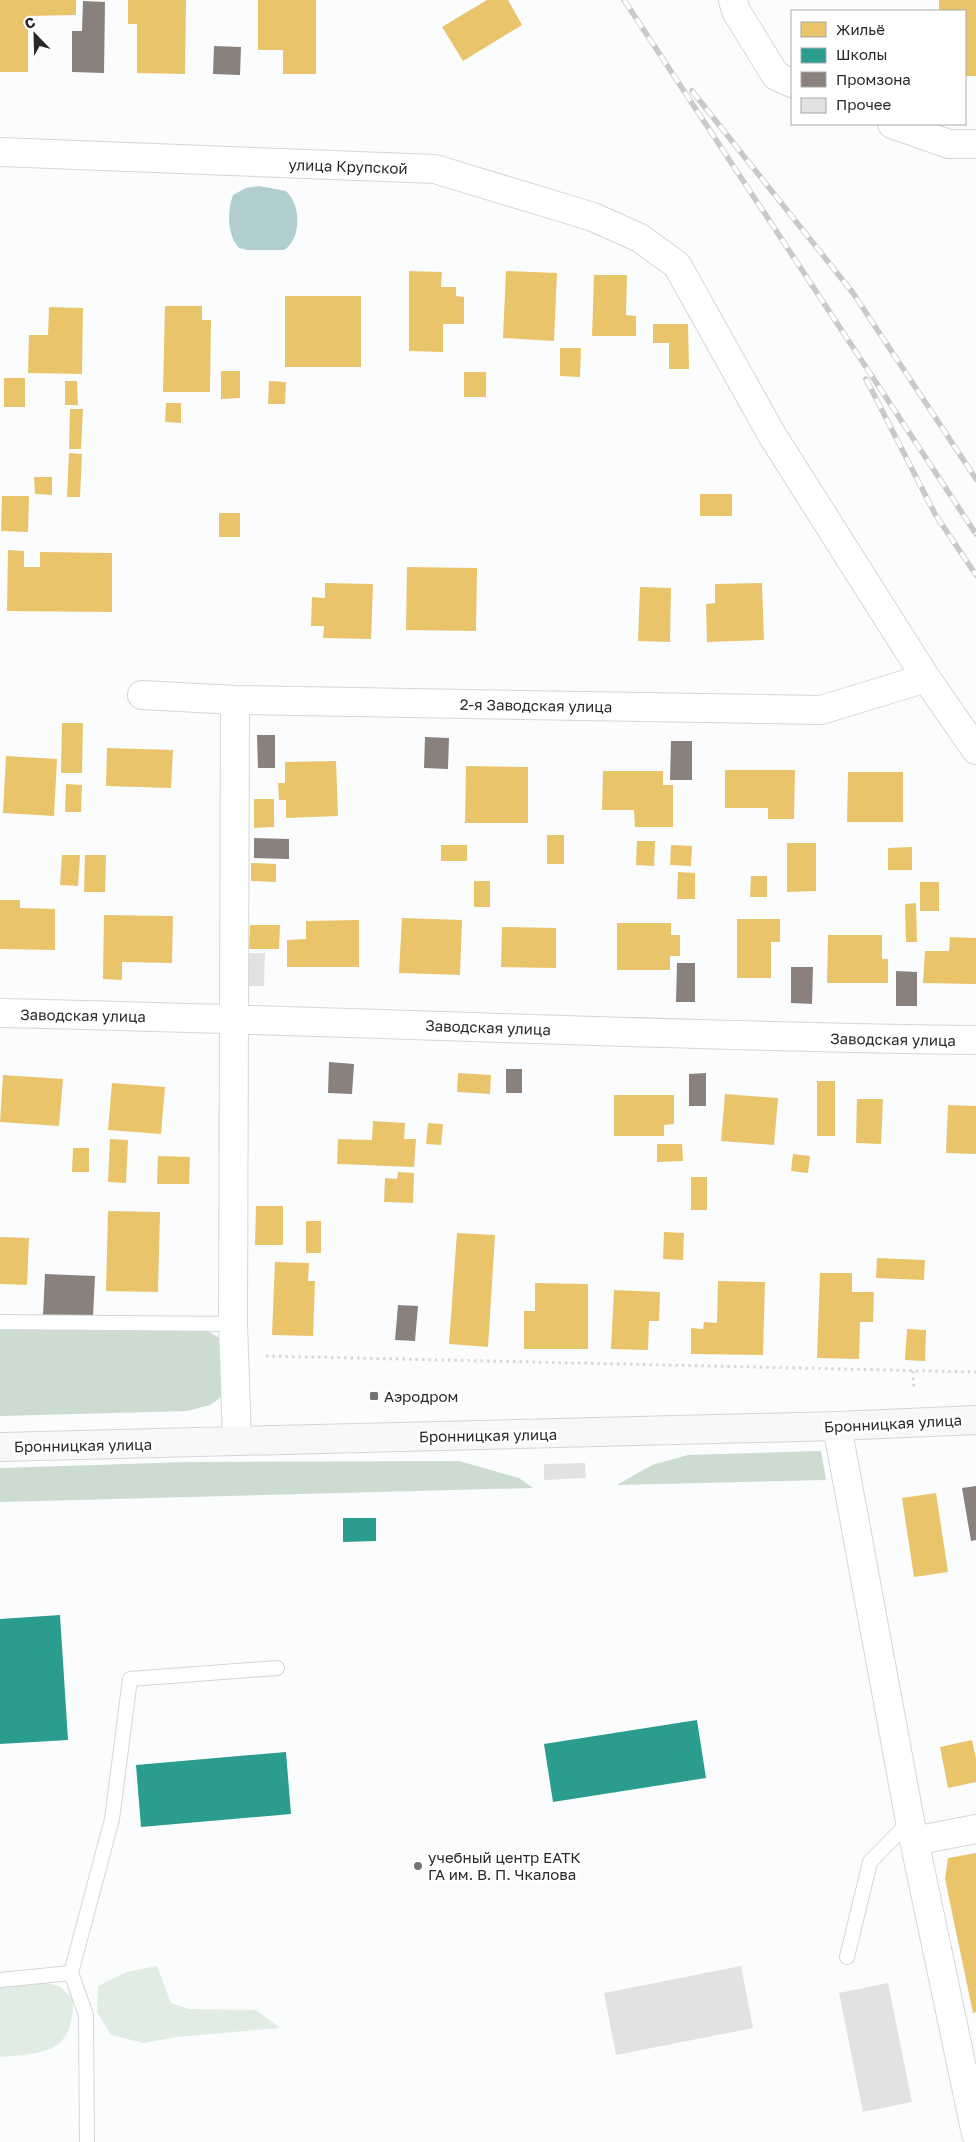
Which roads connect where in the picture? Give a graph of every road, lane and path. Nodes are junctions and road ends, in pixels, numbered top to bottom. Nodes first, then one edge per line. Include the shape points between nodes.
1 (733, 0) edge
2 (791, 83) edge
3 (895, 125) edge
4 (976, 144) edge
5 (0, 152) edge
6 (926, 678) junction
7 (142, 695) dead end
8 (235, 700) junction
9 (976, 750) edge
10 (0, 1013) edge
11 (234, 1018) junction
12 (976, 1040) edge
13 (0, 1322) edge
14 (233, 1324) junction
15 (235, 1356) junction
16 (976, 1372) edge
17 (976, 1420) edge
18 (837, 1426) junction
19 (237, 1441) junction
20 (0, 1447) edge
21 (277, 1668) dead end
22 (976, 1829) edge
23 (912, 1831) junction
24 (847, 1957) dead end
25 (71, 1973) junction
26 (0, 1980) edge
27 (976, 2134) edge
28 (87, 2142) edge

1 - 2 street via 736,11 776,76
3 - 4 street via 949,144
5 - 6 street, улица Крупской via 434,169 593,217 640,238 676,265 772,435
6 - 8 street, 2-я Заводская улица via 821,710
6 - 9 street
7 - 8 street, 2-я Заводская улица
8 - 11 street
10 - 11 street, Заводская улица
11 - 12 street, Заводская улица via 796,1038
11 - 14 street
13 - 14 lane
14 - 15 street
15 - 16 path
15 - 19 street
17 - 18 main road, Бронницкая улица
18 - 19 main road, Бронницкая улица
18 - 23 street
19 - 20 main road, Бронницкая улица
21 - 25 lane via 130,1679 112,1819
22 - 23 street
23 - 24 lane via 870,1862
23 - 27 street
25 - 26 lane
25 - 28 lane via 86,2014

